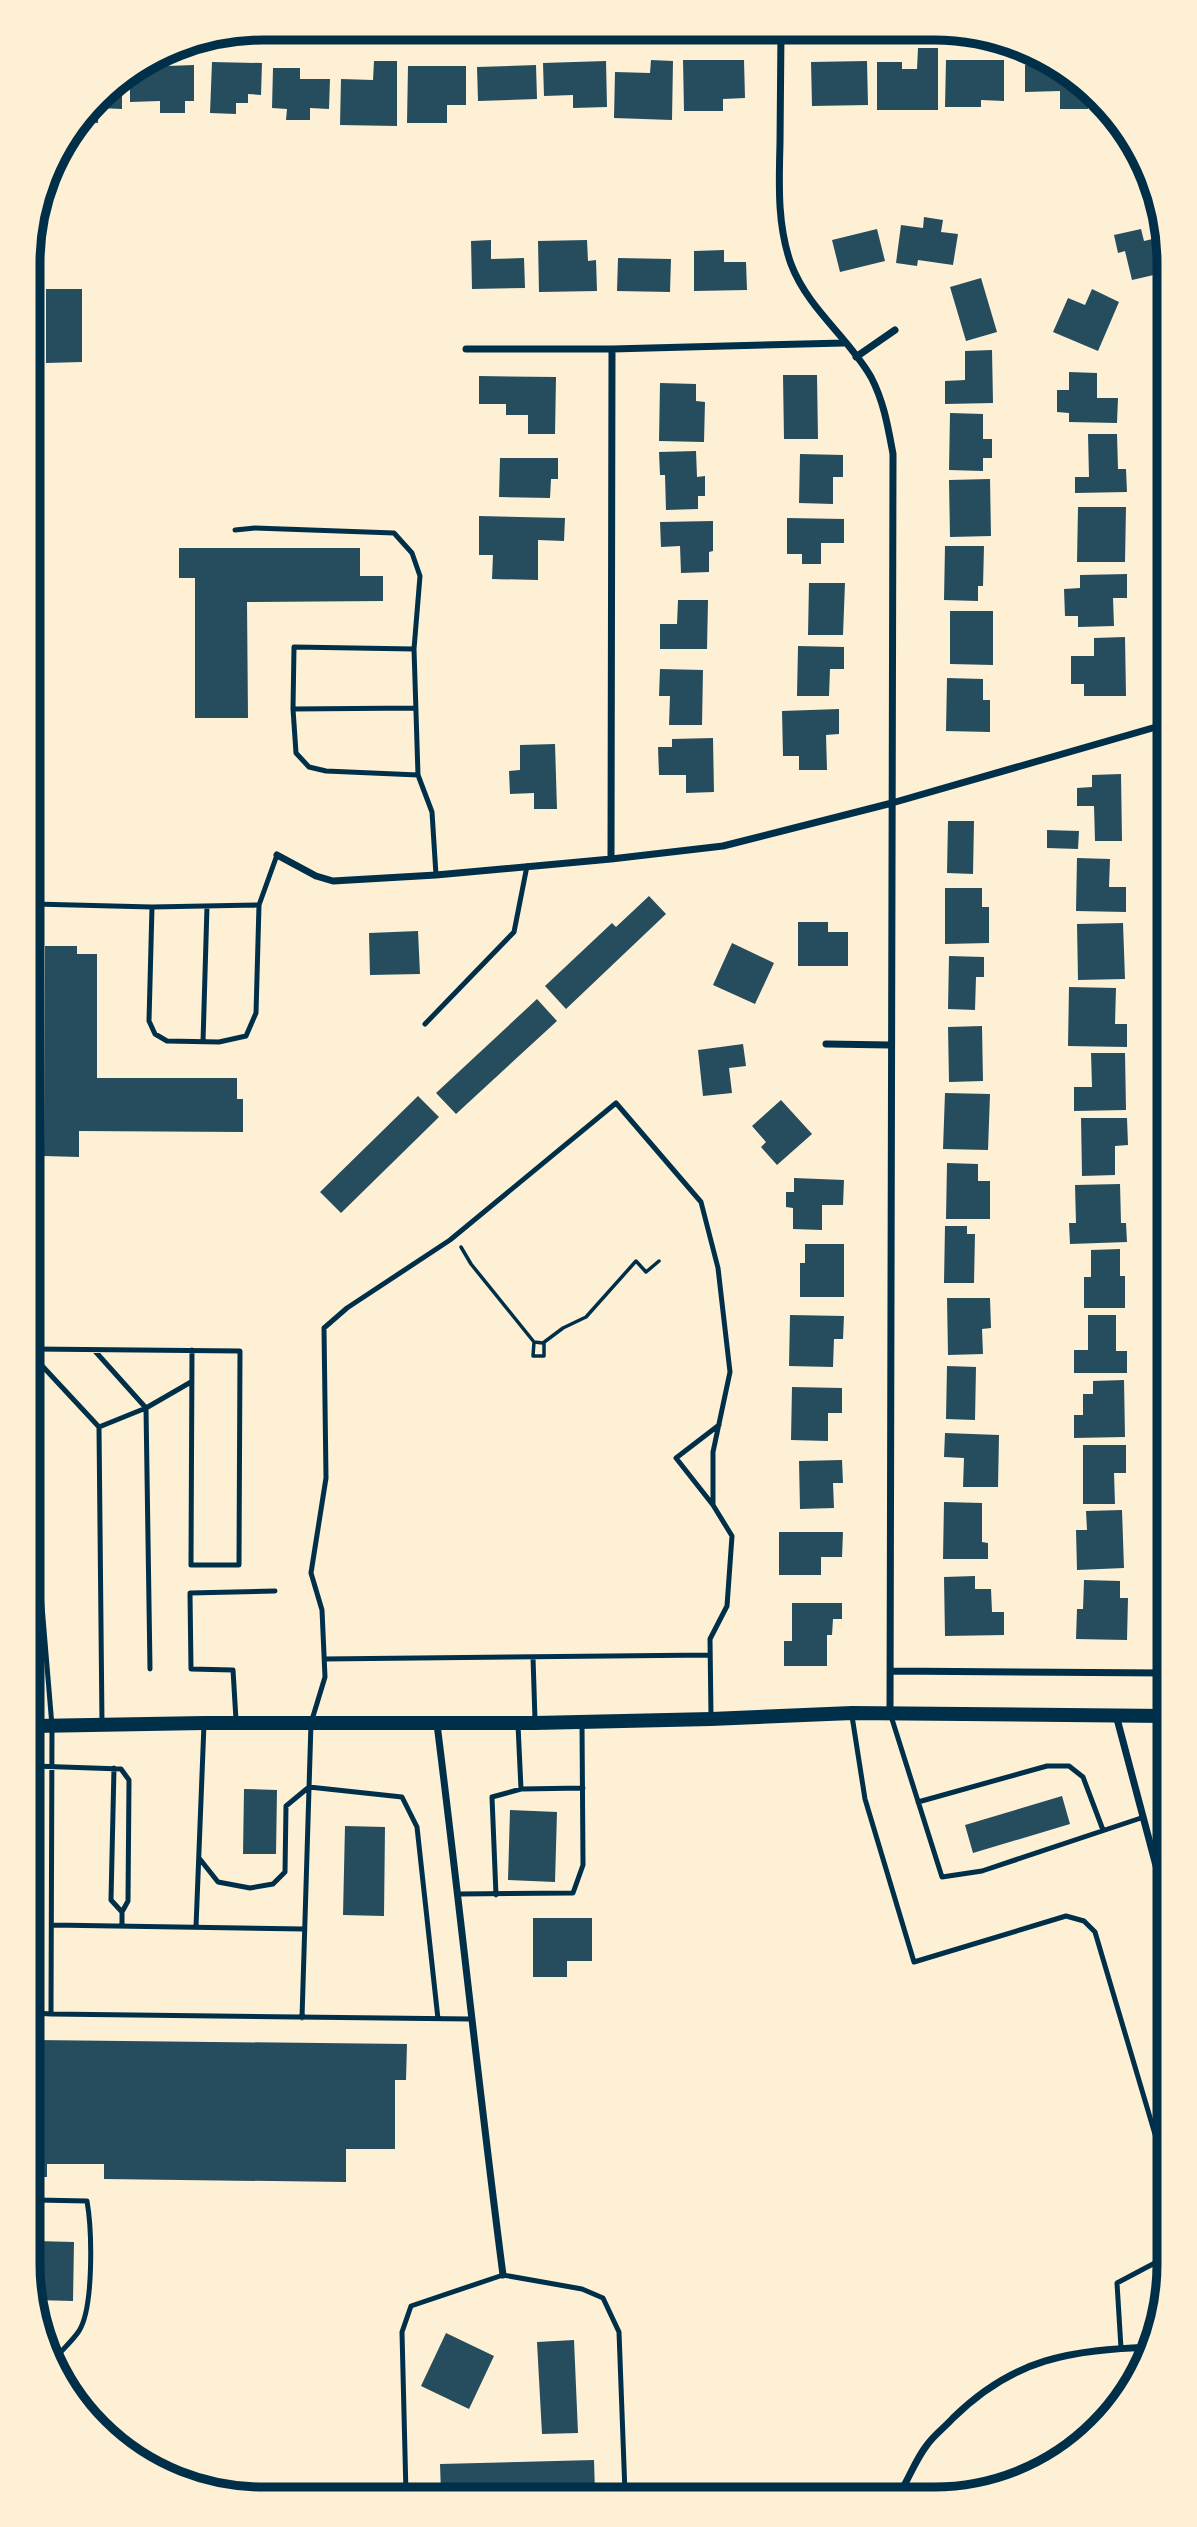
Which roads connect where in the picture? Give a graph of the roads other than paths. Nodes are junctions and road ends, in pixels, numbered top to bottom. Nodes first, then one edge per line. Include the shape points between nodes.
1 (781, 40) edge
2 (895, 330) dead end
3 (845, 343) junction
4 (466, 349) dead end
5 (612, 349) junction
6 (856, 357) junction
7 (235, 530) dead end
8 (414, 649) junction
9 (416, 708) junction
10 (293, 709) junction
11 (1157, 727) edge
12 (418, 775) junction
13 (892, 803) junction
14 (277, 855) joint
15 (611, 859) junction
16 (527, 866) junction
17 (436, 875) junction
18 (41, 904) edge
19 (259, 905) junction
20 (207, 906) junction
21 (152, 907) junction
22 (425, 1024) dead end
23 (203, 1042) junction
24 (826, 1044) dead end
25 (891, 1045) junction
26 (40, 1349) edge
27 (94, 1350) junction
28 (192, 1350) junction
29 (40, 1364) edge
30 (191, 1382) junction
31 (146, 1408) junction
32 (719, 1425) junction
33 (99, 1427) junction
34 (713, 1506) junction
35 (275, 1591) dead end
36 (40, 1593) edge
37 (710, 1655) junction
38 (533, 1657) junction
39 (324, 1659) junction
40 (150, 1669) dead end
41 (891, 1671) junction
42 (1156, 1673) edge
43 (852, 1713) junction
44 (890, 1713) junction
45 (1116, 1716) junction
46 (1156, 1716) edge
47 (711, 1719) junction
48 (582, 1722) junction
49 (204, 1723) junction
50 (236, 1723) junction
51 (311, 1723) junction
52 (437, 1723) junction
53 (518, 1723) junction
54 (535, 1723) junction
55 (102, 1724) junction
56 (40, 1726) edge
57 (52, 1726) junction
58 (40, 1766) edge
59 (52, 1766) junction
60 (114, 1768) junction
61 (309, 1787) junction
62 (583, 1788) junction
63 (521, 1789) junction
64 (918, 1802) junction
65 (1142, 1818) junction
66 (1104, 1830) junction
67 (199, 1858) junction
68 (1156, 1869) edge
69 (458, 1894) junction
70 (496, 1895) junction
71 (122, 1912) junction
72 (52, 1925) junction
73 (122, 1926) junction
74 (196, 1927) junction
75 (304, 1929) junction
76 (40, 2013) edge
77 (51, 2014) junction
78 (302, 2018) junction
79 (438, 2019) junction
80 (470, 2019) junction
81 (1156, 2138) edge
82 (40, 2200) edge
83 (1156, 2262) edge
84 (503, 2275) junction
85 (1140, 2347) edge
86 (1121, 2348) junction
87 (60, 2354) edge
88 (406, 2487) edge
89 (625, 2487) edge
90 (903, 2487) edge

1 - 3 street via 782,232 801,285
2 - 6 street
3 - 5 street
3 - 6 street
4 - 5 street
5 - 15 street
6 - 13 street via 870,376 886,414 893,454
7 - 8 lane via 394,533 412,553 419,576
8 - 9 lane
8 - 10 lane via 294,647
9 - 10 lane
9 - 12 lane
10 - 12 lane via 296,753 309,767
11 - 13 street
12 - 17 lane via 432,812
13 - 15 street via 723,846
13 - 25 street
14 - 17 street via 333,881
14 - 19 lane
15 - 16 street
16 - 17 street
16 - 22 lane via 514,932
18 - 21 lane
19 - 20 lane
19 - 23 lane via 256,1013 246,1036
20 - 21 lane
20 - 23 lane
21 - 23 lane via 149,1021 155,1034 167,1041
24 - 25 street
25 - 41 street
26 - 27 lane
27 - 28 lane
27 - 31 lane
28 - 30 lane
28 - 30 lane via 240,1351 239,1566 191,1566
29 - 33 lane
30 - 31 lane
31 - 33 lane
31 - 40 lane
32 - 34 lane via 713,1452
32 - 34 lane via 676,1458
32 - 39 lane via 730,1372 718,1268 701,1202 616,1103 454,1236 324,1328 326,1478 311,1573 322,1610
33 - 55 lane
34 - 37 lane via 732,1536 727,1606 710,1639
35 - 50 lane via 190,1592 191,1669 233,1670
36 - 57 lane
37 - 38 lane
37 - 47 lane
38 - 39 lane
38 - 54 lane
39 - 51 lane via 325,1678
41 - 42 street
41 - 44 street
43 - 44 main road
43 - 47 main road
43 - 81 lane via 864,1799 914,1962 1066,1916 1084,1921 1095,1932
44 - 45 main road
44 - 64 lane
45 - 46 main road
45 - 65 street
47 - 48 main road
48 - 54 main road
48 - 62 lane
49 - 50 main road
49 - 55 main road
49 - 67 lane
50 - 51 main road
51 - 52 main road
51 - 61 lane
52 - 53 main road
52 - 69 street
53 - 54 main road
53 - 63 lane
55 - 57 main road
56 - 57 main road
57 - 59 lane
58 - 59 lane
59 - 60 lane
59 - 72 lane
60 - 71 lane via 111,1900
60 - 71 lane via 121,1769 129,1780 128,1901
61 - 67 lane via 286,1806 285,1872 273,1884 250,1888 218,1882
61 - 75 lane
61 - 79 lane via 401,1797 417,1827
62 - 63 lane
62 - 70 lane via 583,1865 573,1893
63 - 70 lane via 492,1797
64 - 66 lane via 1047,1766 1069,1766 1083,1777
64 - 66 lane via 942,1877 982,1871
65 - 66 lane
65 - 68 street
67 - 74 lane
69 - 70 lane
69 - 80 street
71 - 73 lane
72 - 73 lane
72 - 77 lane
73 - 74 lane
74 - 75 lane
75 - 78 lane
76 - 77 lane
77 - 78 lane
78 - 79 lane
79 - 80 lane
80 - 84 street
82 - 87 lane via 86,2200 89,2216 89,2294 80,2330
83 - 86 lane via 1117,2283
84 - 88 lane via 411,2306 402,2332
84 - 89 lane via 582,2289 603,2298 619,2332
85 - 86 street
86 - 90 street via 1057,2356 988,2387 927,2444

